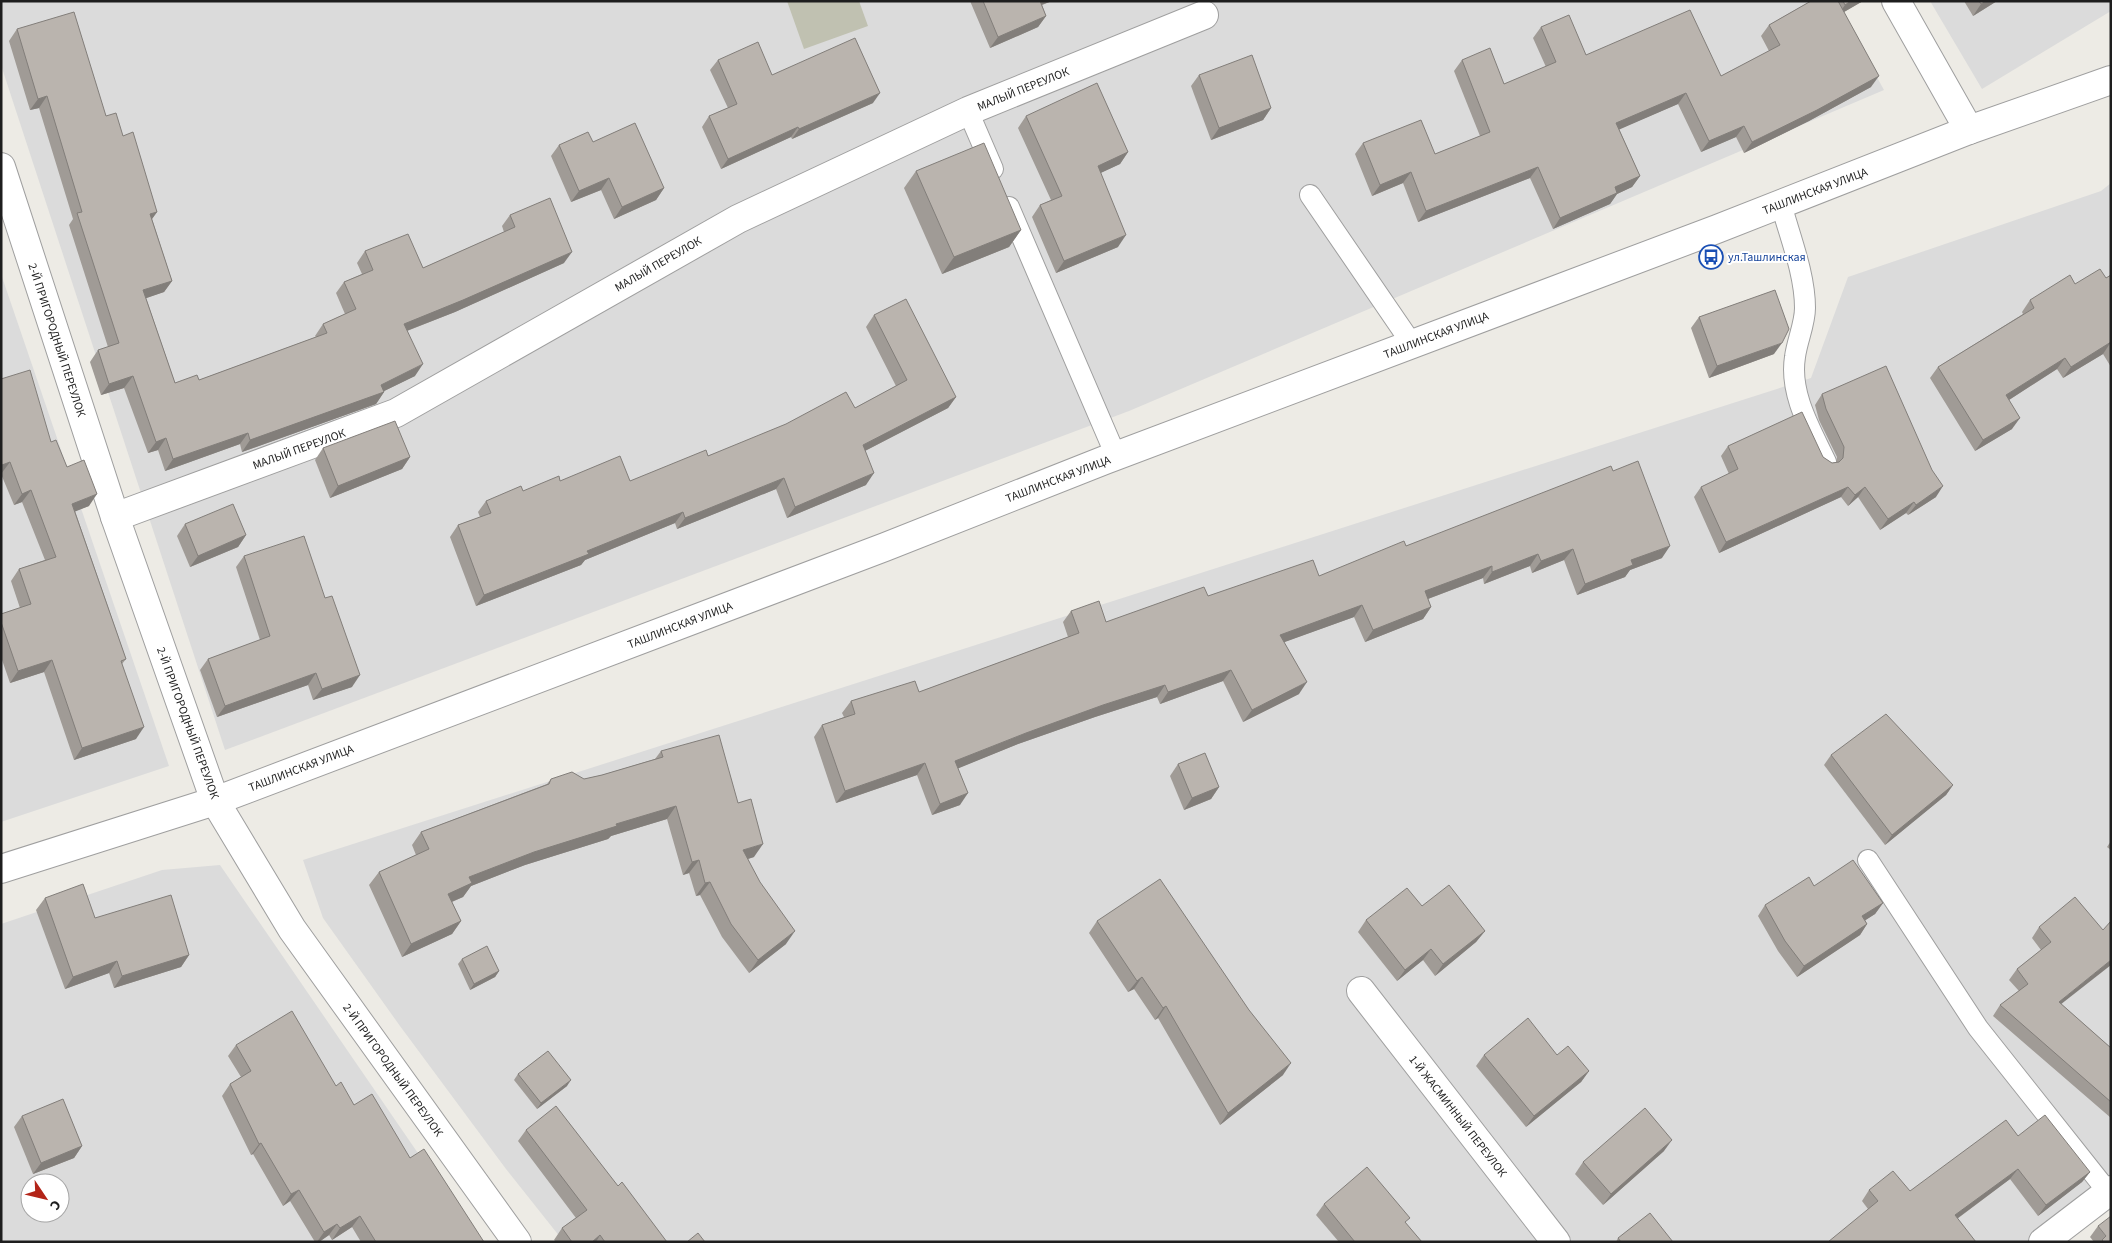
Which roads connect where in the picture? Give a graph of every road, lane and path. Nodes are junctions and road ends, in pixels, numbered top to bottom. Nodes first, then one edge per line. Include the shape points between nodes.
1 (1896, 1) edge
2 (1204, 15) dead end
3 (2111, 80) edge
4 (968, 111) junction
5 (1969, 130) junction
6 (1, 167) edge
7 (1310, 195) dead end
8 (1781, 204) junction
9 (1412, 344) junction
10 (1116, 456) junction
11 (1826, 462) edge
12 (115, 517) junction
13 (215, 801) junction
14 (1868, 860) dead end
15 (1, 869) edge
16 (1361, 991) dead end
17 (2110, 1191) edge
18 (517, 1242) edge
19 (1556, 1242) edge
20 (2044, 1242) edge

1 - 5 street
2 - 4 street, МАЛЫЙ ПЕРЕУЛОК
3 - 5 street, ТАШЛИНСКАЯ УЛИЦА
4 - 10 lane
4 - 12 street, МАЛЫЙ ПЕРЕУЛОК via 738,219 396,414
5 - 8 street, ТАШЛИНСКАЯ УЛИЦА
6 - 12 street, 2-Й ПРИГОРОДНЫЙ ПЕРЕУЛОК
7 - 9 lane
8 - 9 street, ТАШЛИНСКАЯ УЛИЦА
8 - 11 lane via 1801,280 1805,310 1794,359 1796,390 1802,411
9 - 10 street, ТАШЛИНСКАЯ УЛИЦА
10 - 13 street, ТАШЛИНСКАЯ УЛИЦА
12 - 13 street, 2-Й ПРИГОРОДНЫЙ ПЕРЕУЛОК
13 - 15 street, ТАШЛИНСКАЯ УЛИЦА
13 - 18 street, 2-Й ПРИГОРОДНЫЙ ПЕРЕУЛОК via 292,929
14 - 17 lane via 1978,1028
16 - 19 street, 1-Й ЖАСМИННЫЙ ПЕРЕУЛОК
17 - 20 street

